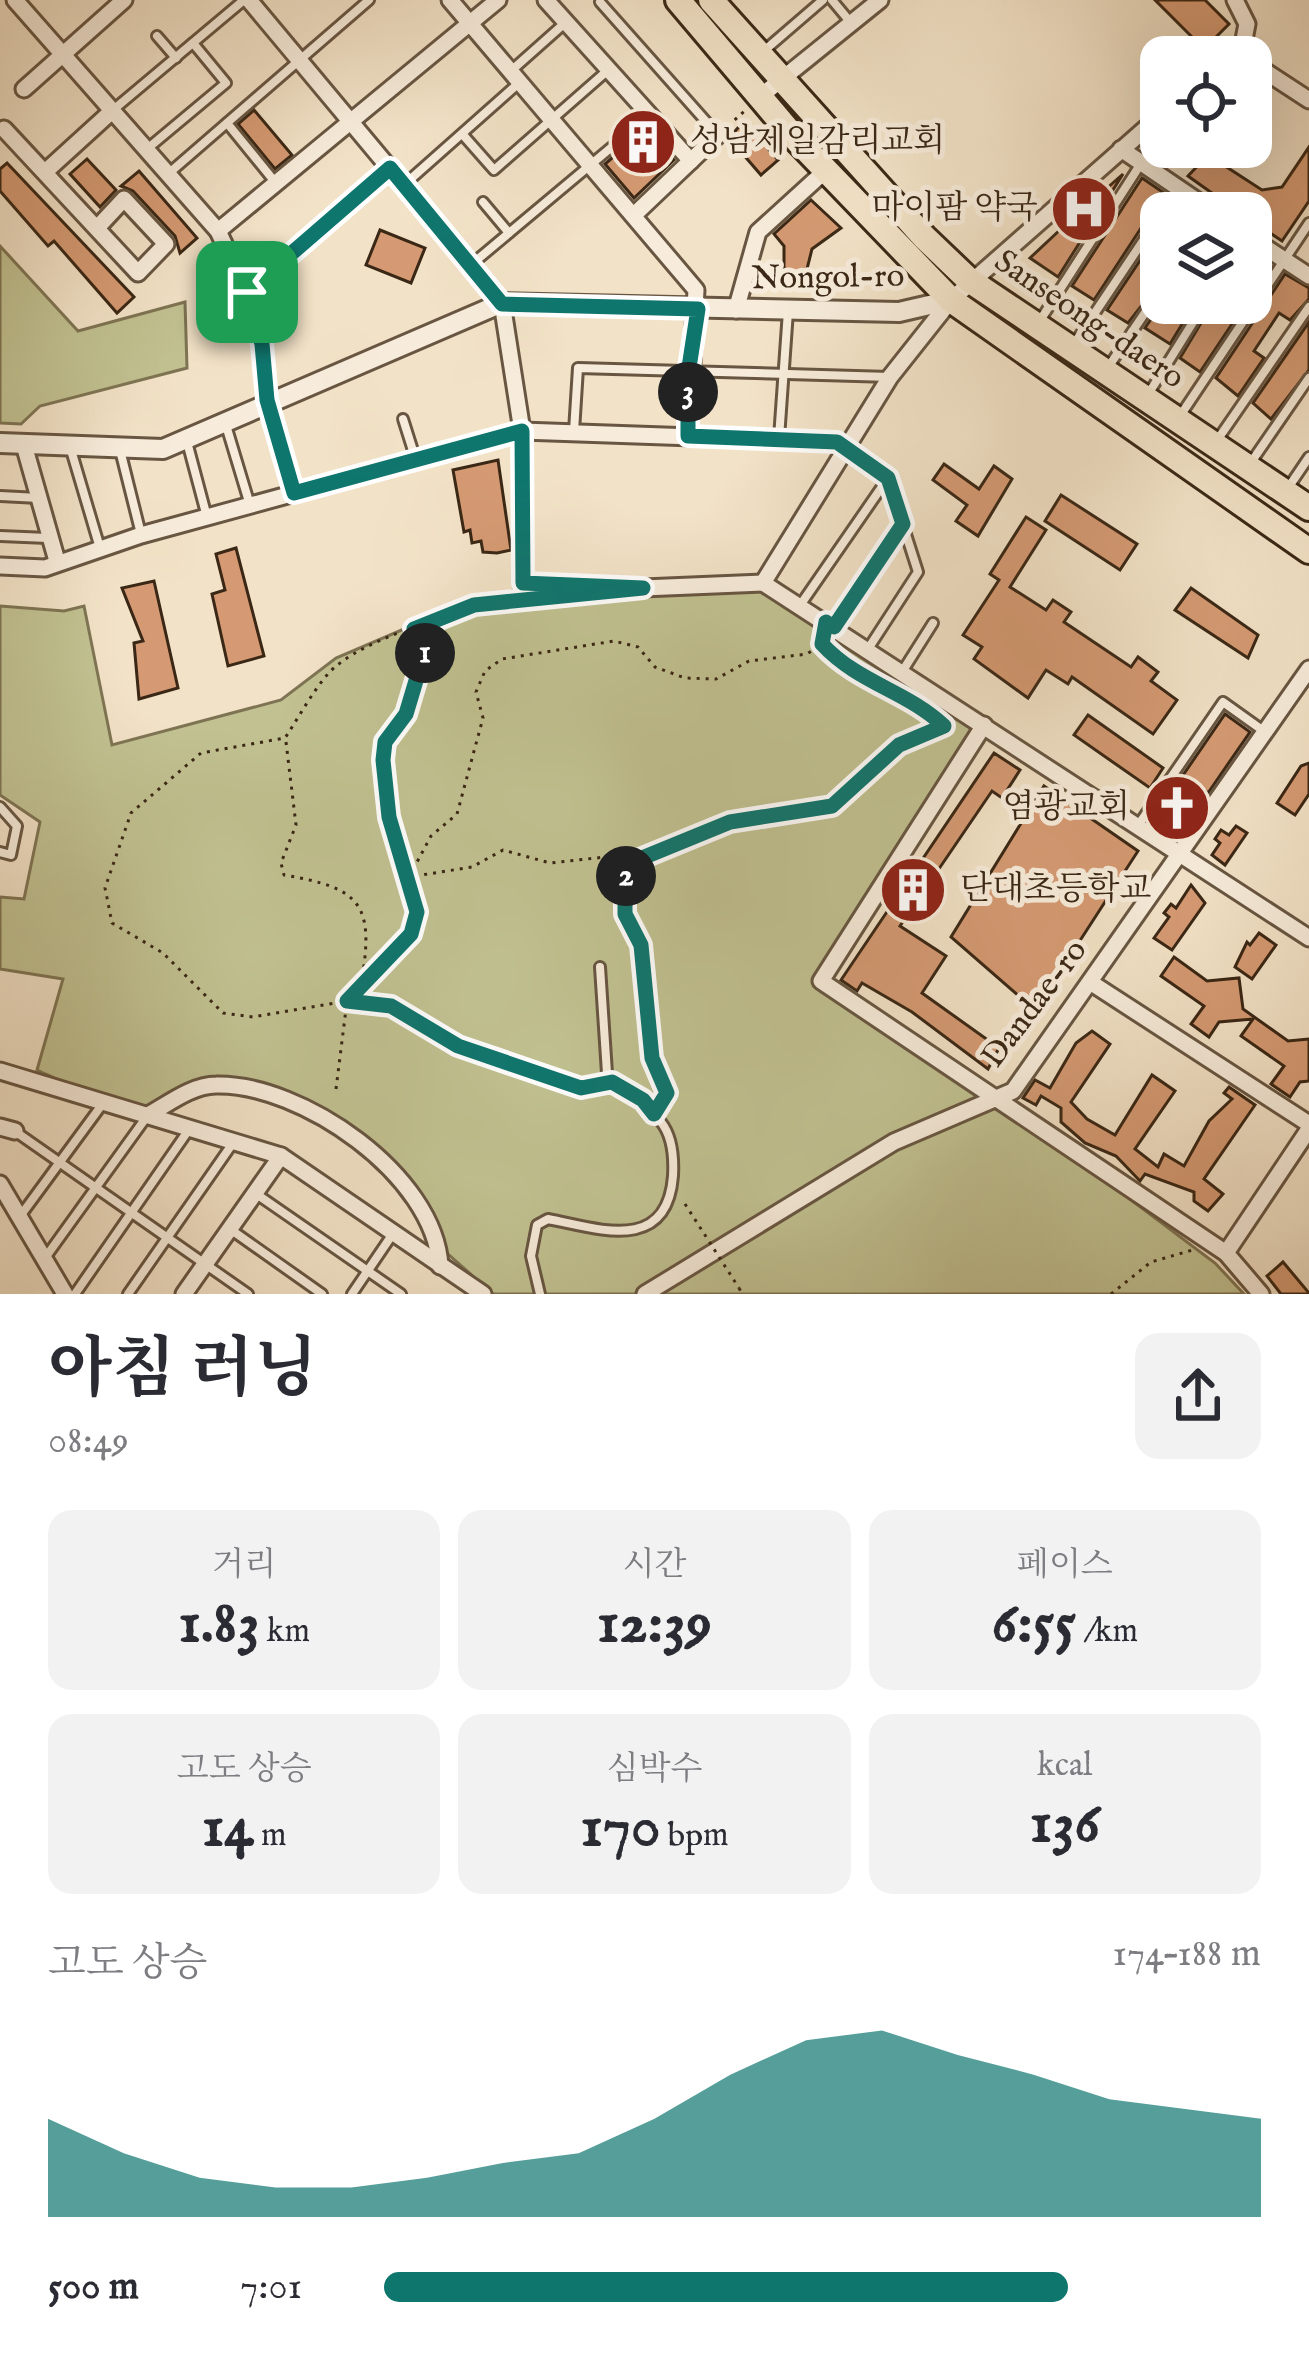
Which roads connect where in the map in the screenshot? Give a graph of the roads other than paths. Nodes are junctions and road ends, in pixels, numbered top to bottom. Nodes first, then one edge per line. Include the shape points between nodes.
1 (15, 0) edge
2 (124, 0) edge
3 (246, 0) edge
4 (369, 0) edge
5 (450, 0) edge
6 (498, 0) edge
7 (546, 0) edge
8 (678, 0) edge
9 (711, 0) edge
10 (827, 0) edge
11 (880, 0) edge
12 (1235, 0) edge
13 (600, 2) edge
14 (566, 22) junction
15 (470, 23) junction
16 (853, 25) junction
17 (157, 35) dead end
18 (1246, 36) edge
19 (193, 43) junction
20 (63, 54) junction
21 (758, 55) junction
22 (176, 58) junction
23 (299, 60) junction
24 (608, 70) junction
25 (516, 76) junction
26 (1272, 76) edge
27 (24, 89) dead end
28 (772, 90) junction
29 (1309, 100) edge
30 (112, 111) junction
31 (650, 115) junction
32 (552, 117) junction
33 (351, 122) junction
34 (227, 123) junction
35 (4, 129) dead end
36 (1140, 133) edge
37 (718, 135) joint
38 (464, 136) junction
39 (1121, 149) junction
40 (146, 150) junction
41 (691, 161) junction
42 (1140, 162) edge
43 (591, 163) junction
44 (1140, 165) edge
45 (390, 168) junction
46 (1148, 168) edge
47 (825, 171) junction
48 (46, 172) junction
49 (167, 175) junction
50 (276, 183) junction
51 (405, 184) junction
52 (1178, 188) junction
53 (1175, 192) edge
54 (1184, 192) edge
55 (483, 202) dead end
56 (634, 215) junction
57 (1309, 224) edge
58 (97, 227) junction
59 (218, 231) junction
60 (509, 233) junction
61 (1140, 244) edge
62 (1272, 251) edge
63 (1288, 261) junction
64 (472, 264) junction
65 (1309, 276) edge
66 (969, 280) junction
67 (247, 292) junction
68 (951, 300) junction
69 (502, 304) junction
70 (1309, 307) edge
71 (698, 309) junction
72 (736, 310) junction
73 (788, 311) junction
74 (1140, 321) edge
75 (1192, 324) edge
76 (1036, 325) junction
77 (1070, 349) junction
78 (1106, 371) junction
79 (688, 374) junction
80 (780, 374) junction
81 (890, 377) junction
82 (1309, 378) edge
83 (1146, 398) junction
84 (267, 400) junction
85 (403, 419) dead end
86 (224, 420) junction
87 (1178, 420) junction
88 (522, 431) junction
89 (574, 431) junction
90 (688, 436) junction
91 (185, 437) junction
92 (779, 439) junction
93 (0, 443) edge
94 (1214, 444) junction
95 (24, 445) junction
96 (849, 447) junction
97 (70, 448) junction
98 (120, 450) junction
99 (1309, 457) edge
100 (416, 459) junction
101 (1248, 468) junction
102 (888, 478) junction
103 (1286, 492) junction
104 (294, 493) junction
105 (0, 496) edge
106 (39, 498) junction
107 (251, 506) junction
108 (1309, 508) edge
109 (208, 518) junction
110 (903, 524) junction
111 (141, 535) junction
112 (0, 536) edge
113 (50, 538) junction
114 (100, 548) junction
115 (1309, 551) edge
116 (57, 562) junction
117 (0, 566) edge
118 (763, 583) junction
119 (800, 605) junction
120 (933, 623) dead end
121 (830, 625) junction
122 (868, 649) junction
123 (901, 673) junction
124 (1307, 676) edge
125 (984, 725) junction
126 (1265, 732) junction
127 (3, 808) edge
128 (1138, 825) junction
129 (0, 852) edge
130 (1180, 853) junction
131 (1309, 938) edge
132 (600, 968) dead end
133 (1090, 982) junction
134 (0, 1071) edge
135 (997, 1099) junction
136 (104, 1102) junction
137 (148, 1115) junction
138 (1309, 1126) edge
139 (190, 1127) junction
140 (8, 1129) edge
141 (236, 1138) junction
142 (281, 1156) junction
143 (62, 1162) junction
144 (0, 1184) edge
145 (96, 1188) junction
146 (254, 1192) junction
147 (134, 1214) junction
148 (20, 1216) junction
149 (229, 1229) junction
150 (392, 1235) junction
151 (168, 1238) junction
152 (1226, 1253) junction
153 (45, 1260) junction
154 (204, 1264) junction
155 (440, 1266) junction
156 (369, 1272) junction
157 (64, 1294) edge
158 (75, 1294) edge
159 (128, 1294) edge
160 (184, 1294) edge
161 (248, 1294) edge
162 (322, 1294) edge
163 (352, 1294) edge
164 (400, 1294) edge
165 (484, 1294) edge
166 (540, 1294) edge
167 (645, 1294) edge
168 (1262, 1294) edge

1 - 20 street
2 - 20 street
3 - 19 lane
3 - 23 street
4 - 23 lane
5 - 15 street
6 - 15 street
7 - 14 street
8 - 28 main road, Sanseong-daero
9 - 21 main road, Sanseong-daero
10 - 16 lane
10 - 21 lane
11 - 16 street
12 - 18 street
13 - 37 lane
14 - 24 street
14 - 25 lane
15 - 25 street
15 - 33 street
16 - 28 street
17 - 22 lane
19 - 22 lane
19 - 40 lane via 226,82
20 - 27 street
20 - 30 street
21 - 28 main road, Sanseong-daero
22 - 30 lane
23 - 33 street
23 - 34 lane
24 - 31 street
24 - 32 lane
25 - 32 street
25 - 38 lane
26 - 29 street
28 - 47 main road, Sanseong-daero
28 - 66 main road, Sanseong-daero
30 - 40 street
30 - 48 street
31 - 41 street
31 - 43 lane
32 - 38 lane via 494,170
32 - 43 street
33 - 45 street
33 - 50 street
34 - 49 lane
34 - 50 lane
35 - 48 street
36 - 39 street
37 - 41 street
38 - 51 lane
39 - 42 street
39 - 66 street
40 - 49 street
41 - 56 street
43 - 56 street
43 - 60 lane
44 - 76 lane
45 - 51 street
45 - 67 street
46 - 52 street
47 - 68 main road, Sanseong-daero
47 - 72 street via 758,232
48 - 58 street
49 - 59 street
50 - 59 street
51 - 64 street
52 - 53 lane
52 - 54 street
55 - 60 lane
56 - 71 street via 696,290
57 - 63 lane
58 - 58 street via 138,273 166,244 124,200
59 - 67 street
60 - 64 lane
61 - 77 lane
62 - 63 street
63 - 65 street
63 - 87 lane
64 - 69 street
66 - 68 street
66 - 76 main road, Sanseong-daero
67 - 84 street
68 - 73 street, Nongol-ro via 899,312
68 - 81 street
68 - 115 main road, Sanseong-daero
69 - 71 street, Nongol-ro
69 - 84 street, Nongol-ro
69 - 88 street
70 - 94 lane
71 - 72 street, Nongol-ro
71 - 79 street
72 - 73 street, Nongol-ro
73 - 80 lane
74 - 78 lane
75 - 83 lane
76 - 77 main road, Sanseong-daero
77 - 78 main road, Sanseong-daero
78 - 83 main road, Sanseong-daero
79 - 80 lane
79 - 89 lane via 578,368
79 - 90 street
80 - 81 lane
80 - 92 lane
81 - 96 street
82 - 101 lane
83 - 87 main road, Sanseong-daero
84 - 86 street, Nongol-ro
84 - 104 street
85 - 100 lane
86 - 91 street, Nongol-ro
86 - 107 lane
87 - 94 main road, Sanseong-daero
88 - 89 street
88 - 100 street
88 - 118 street via 523,583
89 - 90 street
90 - 92 street
91 - 98 street, Nongol-ro via 163,449
91 - 109 lane
92 - 96 street
93 - 95 street, Nongol-ro
94 - 101 main road, Sanseong-daero
95 - 97 street, Nongol-ro
95 - 106 street
96 - 102 lane
96 - 118 street
97 - 98 street, Nongol-ro
97 - 114 lane
98 - 111 lane
99 - 103 lane
100 - 104 street
101 - 103 main road, Sanseong-daero
102 - 110 lane
102 - 119 lane
103 - 108 main road, Sanseong-daero
104 - 107 street
105 - 106 lane
106 - 113 street
107 - 109 street
109 - 111 street
110 - 121 lane
110 - 122 lane via 918,572
111 - 114 street
112 - 113 lane
113 - 116 street
114 - 116 street
116 - 117 street
118 - 119 street
119 - 121 street
120 - 123 lane
121 - 122 street
122 - 123 street
123 - 125 street
124 - 126 street, Dandae-ro
125 - 128 street
125 - 135 street via 821,981
126 - 128 lane via 1223,702
126 - 130 street, Dandae-ro
127 - 129 lane via 17,826 11,855
128 - 130 street
130 - 131 street
130 - 133 street, Dandae-ro
132 - 166 lane via 602,1054 612,1082 643,1100 670,1140 668,1202 654,1218 616,1234 548,1220 537,1225 532,1256
133 - 135 street, Dandae-ro via 1013,1091
133 - 138 street
134 - 136 street
135 - 152 street
135 - 167 street, Dandae-ro via 894,1142
136 - 137 street
136 - 143 lane
137 - 139 street
137 - 145 lane
137 - 155 street via 216,1084 280,1099 354,1135 412,1191
138 - 152 street
139 - 141 street
139 - 147 lane
140 - 143 lane
141 - 142 street
141 - 151 lane
142 - 146 street
142 - 150 street
143 - 145 lane
143 - 148 lane
144 - 148 street
145 - 147 lane
145 - 153 lane
146 - 149 street
146 - 156 lane
147 - 151 lane
147 - 158 lane
148 - 153 street
149 - 154 street
149 - 162 lane
150 - 155 street
150 - 156 lane
151 - 154 lane
151 - 159 lane
152 - 168 street
153 - 157 street
154 - 160 street
154 - 161 lane
155 - 165 street
156 - 163 lane
156 - 164 lane

